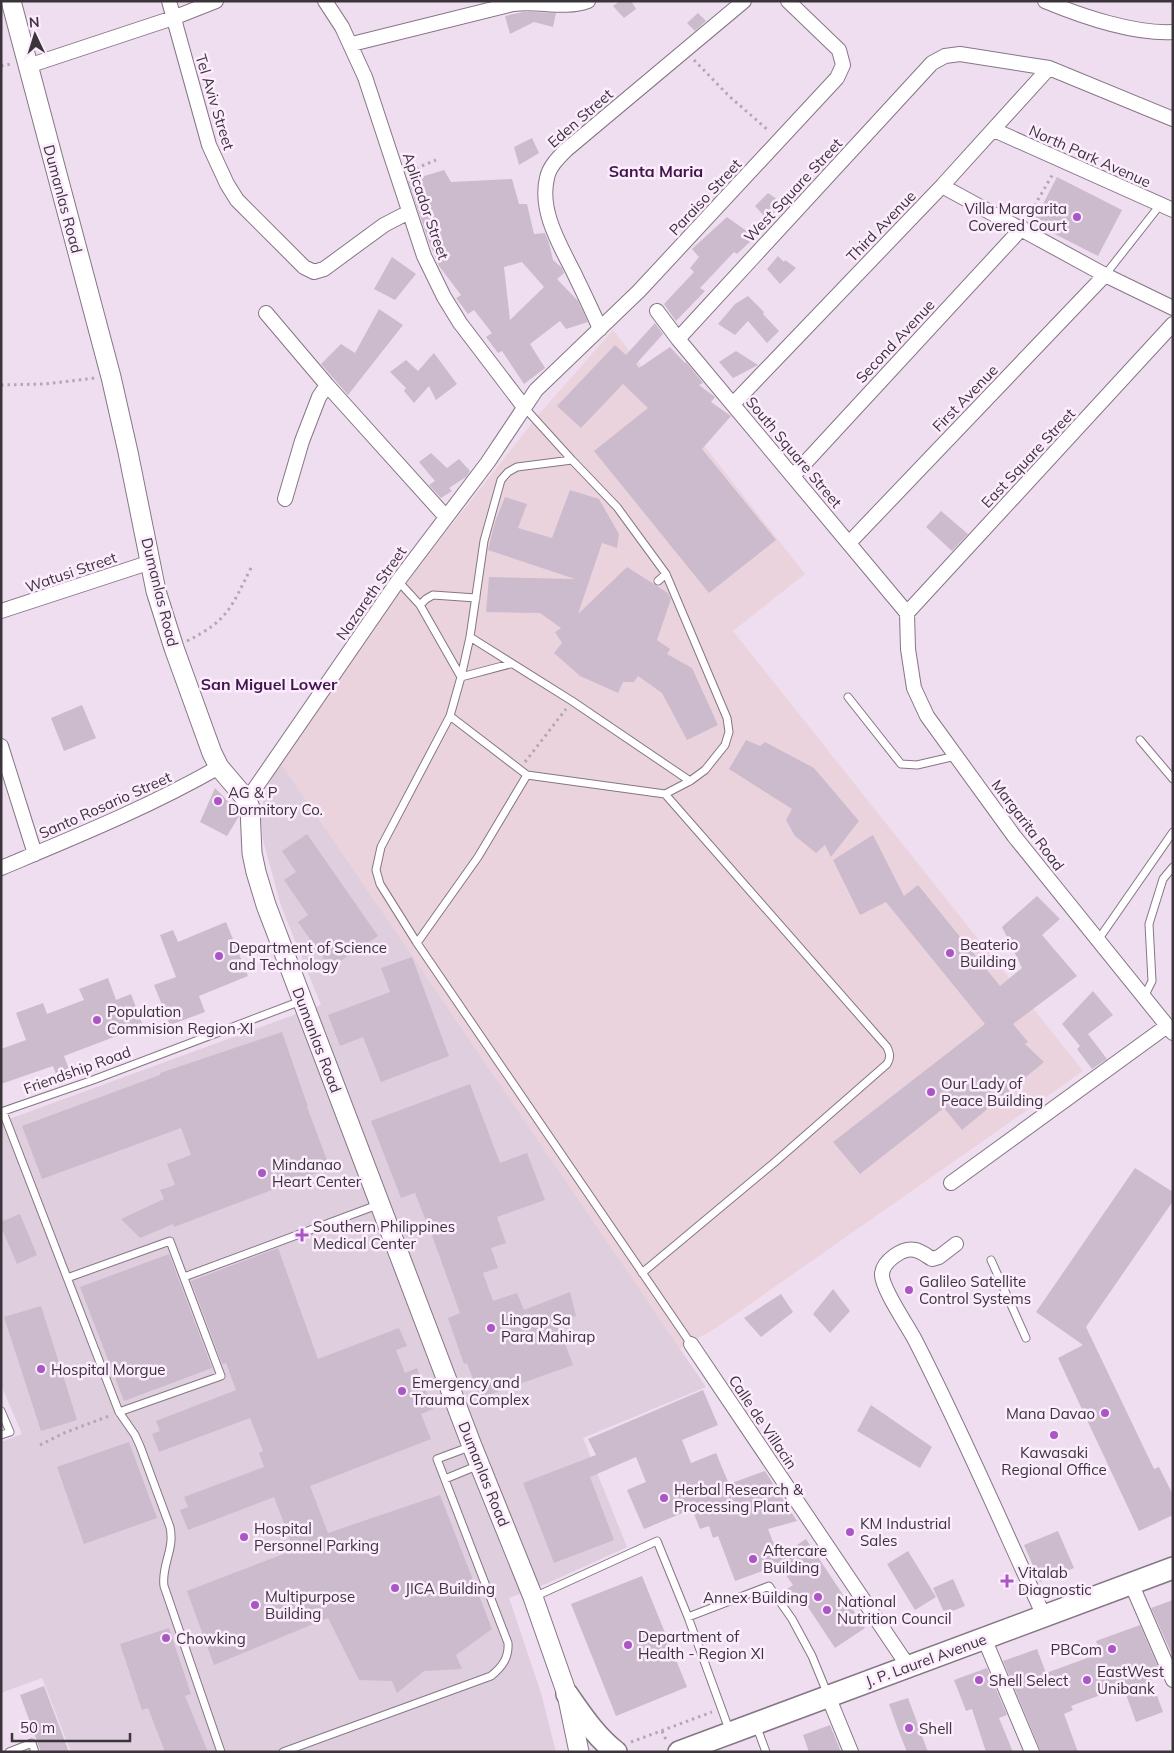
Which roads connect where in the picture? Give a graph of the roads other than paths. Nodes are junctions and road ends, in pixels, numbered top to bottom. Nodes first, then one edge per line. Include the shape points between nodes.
1 (11, 1) edge
2 (169, 1) edge
3 (216, 1) edge
4 (325, 1) edge
5 (744, 1) edge
6 (788, 1) edge
7 (1045, 1) edge
8 (581, 2) edge
9 (173, 18) junction
10 (1173, 32) edge
11 (352, 44) junction
12 (28, 66) junction
13 (1049, 68) junction
14 (1173, 119) edge
15 (994, 130) junction
16 (942, 186) junction
17 (1160, 204) junction
18 (1173, 210) edge
19 (409, 212) junction
20 (1022, 228) junction
21 (1105, 275) junction
22 (1173, 308) edge
23 (657, 311) dead end
24 (266, 313) dead end
25 (1173, 324) edge
26 (600, 329) junction
27 (678, 339) junction
28 (327, 385) junction
29 (733, 404) junction
30 (524, 407) junction
31 (572, 460) junction
32 (793, 476) junction
33 (285, 499) dead end
34 (446, 517) junction
35 (849, 543) junction
36 (151, 562) junction
37 (666, 574) junction
38 (398, 581) junction
39 (658, 581) dead end
40 (476, 598) junction
41 (420, 605) junction
42 (1, 611) edge
43 (907, 613) junction
44 (470, 637) junction
45 (510, 664) junction
46 (461, 677) junction
47 (848, 697) dead end
48 (450, 716) junction
49 (1140, 740) dead end
50 (1, 746) edge
51 (956, 756) junction
52 (219, 768) junction
53 (527, 775) junction
54 (1173, 779) edge
55 (690, 781) junction
56 (664, 794) junction
57 (247, 800) junction
58 (1173, 832) edge
59 (35, 854) junction
60 (1173, 867) edge
61 (1, 868) edge
62 (1098, 940) junction
63 (417, 942) junction
64 (1144, 997) junction
65 (302, 1001) junction
66 (1170, 1030) edge
67 (2, 1112) edge
68 (951, 1184) dead end
69 (380, 1204) junction
70 (956, 1244) dead end
71 (991, 1260) dead end
72 (642, 1273) junction
73 (184, 1277) junction
74 (67, 1278) junction
75 (1026, 1338) dead end
76 (691, 1344) joint
77 (1, 1412) edge
78 (119, 1412) junction
79 (1, 1436) edge
80 (472, 1446) junction
81 (480, 1465) junction
82 (445, 1479) junction
83 (1173, 1568) edge
84 (1131, 1583) junction
85 (533, 1597) junction
86 (1044, 1616) junction
87 (688, 1617) junction
88 (984, 1638) junction
89 (908, 1666) junction
90 (1173, 1680) edge
91 (567, 1694) junction
92 (828, 1696) junction
93 (755, 1723) junction
94 (730, 1732) junction
95 (624, 1746) edge
96 (8, 1752) edge
97 (35, 1752) edge
98 (221, 1752) edge
99 (283, 1752) edge
100 (579, 1752) edge
101 (679, 1752) edge
102 (766, 1752) edge
103 (851, 1752) edge
104 (1032, 1752) edge

1 - 12 main road, Dumanlas Road
2 - 9 street, Tel Aviv Street
3 - 9 street
4 - 11 street, Aplicador Street
5 - 26 street, Eden Street via 566,150 554,162 547,176 545,200 556,236
6 - 26 street, Paraiso Street via 839,50 843,65 837,78
7 - 10 street via 1105,22
8 - 11 street via 567,5 513,4
9 - 12 street
9 - 19 street, Tel Aviv Street via 209,144 227,184 237,200 304,267 314,272 324,269 384,225
11 - 19 street, Aplicador Street
12 - 36 main road, Dumanlas Road via 111,377
13 - 14 street
13 - 15 street, Third Avenue
13 - 27 street, West Square Street via 960,54 945,56 932,63
15 - 16 street, Third Avenue
15 - 17 street, North Park Avenue
16 - 20 street
16 - 29 street, Third Avenue
17 - 18 street, North Park Avenue
17 - 21 lane
19 - 30 street, Aplicador Street via 424,256 444,297
20 - 21 street
20 - 32 street, Second Avenue
21 - 22 street
21 - 35 street, First Avenue
23 - 27 street, South Square Street
24 - 28 street
25 - 43 street, East Square Street
26 - 30 street, Paraiso Street via 549,377
27 - 29 street, South Square Street
28 - 33 street via 302,441
28 - 34 street
29 - 32 street, South Square Street
30 - 31 lane
30 - 34 street, Nazareth Street
31 - 37 lane via 617,508
31 - 40 lane via 517,467 501,480 484,540
32 - 35 street, South Square Street
34 - 38 street, Nazareth Street
35 - 43 street, South Square Street
36 - 42 street, Watusi Street
36 - 52 main road, Dumanlas Road via 156,591 174,648
37 - 39 lane
37 - 55 lane via 727,718 729,732 725,745 710,764
38 - 41 lane
38 - 57 street, Nazareth Street
40 - 41 lane via 433,595
40 - 44 lane
41 - 46 lane
43 - 51 street, Margarita Road via 914,688 927,716
44 - 45 lane
44 - 46 lane
45 - 46 lane
45 - 55 lane via 572,701
46 - 48 lane
47 - 51 lane via 901,764 917,765
48 - 53 lane
48 - 63 lane via 381,847 376,870 380,884
49 - 54 lane
50 - 59 street
51 - 62 street, Margarita Road via 1014,836
52 - 57 main road, Dumanlas Road
52 - 59 street, Santo Rosario Street via 121,818
53 - 56 lane
53 - 63 lane via 478,857
55 - 56 lane
56 - 72 lane via 887,1046 890,1054 887,1064
57 - 65 main road, Dumanlas Road via 256,872
58 - 62 lane
59 - 61 street, Santo Rosario Street
60 - 64 lane via 1163,879 1149,924 1152,981
62 - 64 street, Margarita Road
63 - 72 lane
64 - 66 street, Margarita Road
65 - 67 lane, Friendship Road
65 - 69 main road, Dumanlas Road
66 - 68 street
67 - 74 lane
69 - 73 lane
69 - 80 main road, Dumanlas Road
70 - 86 street via 940,1257 932,1259 916,1250 905,1250 884,1266 881,1275 914,1337
71 - 75 lane
72 - 76 lane
73 - 74 lane via 170,1241
73 - 78 lane via 221,1376
74 - 78 lane
76 - 89 street, Calle de Villacin
77 - 79 lane via 10,1432
78 - 98 lane via 140,1446 170,1527 172,1538 164,1586
80 - 81 main road, Dumanlas Road
80 - 82 lane via 437,1459
81 - 82 lane
81 - 85 main road, Dumanlas Road
82 - 99 lane via 508,1643 505,1661 491,1676
83 - 84 main road, J. P. Laurel Avenue
84 - 86 main road, J. P. Laurel Avenue
84 - 90 street
85 - 87 lane via 657,1541
85 - 91 main road, Dumanlas Road
86 - 88 main road, J. P. Laurel Avenue
87 - 92 lane via 769,1586 806,1643
87 - 94 lane
88 - 89 main road, J. P. Laurel Avenue
88 - 104 street
89 - 92 main road, J. P. Laurel Avenue
91 - 95 main road via 610,1747
91 - 100 main road, Dumanlas Road
92 - 93 main road, J. P. Laurel Avenue
92 - 103 street
93 - 94 main road, J. P. Laurel Avenue
93 - 102 lane
94 - 101 main road, J. P. Laurel Avenue
96 - 97 lane via 32,1743

